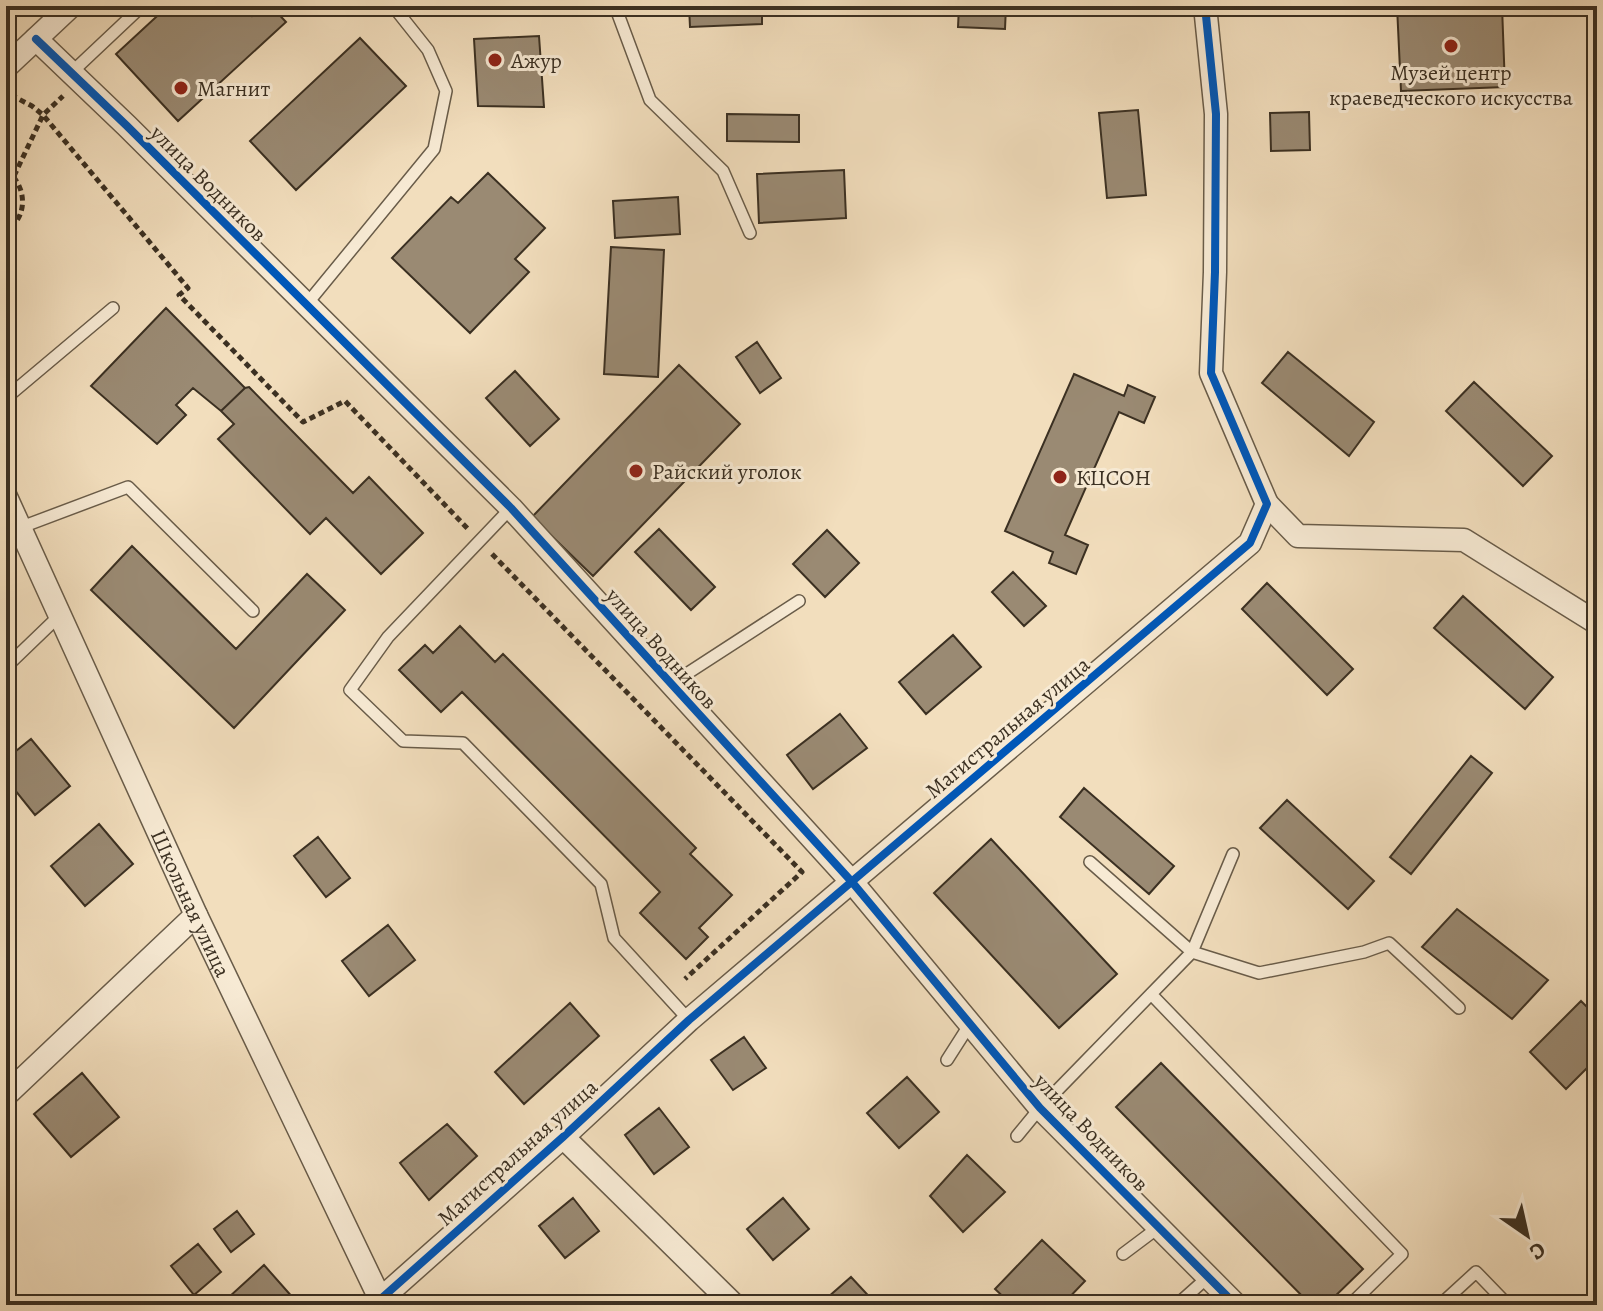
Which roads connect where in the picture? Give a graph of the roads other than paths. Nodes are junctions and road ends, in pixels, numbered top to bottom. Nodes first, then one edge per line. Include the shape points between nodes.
1 (71, 6) edge
2 (142, 6) edge
3 (393, 6) edge
4 (615, 6) edge
5 (1205, 6) edge
6 (36, 39) junction
7 (6, 67) edge
8 (71, 73) junction
9 (750, 233) dead end
10 (306, 305) junction
11 (113, 308) dead end
12 (6, 398) edge
13 (6, 497) edge
14 (1267, 504) junction
15 (511, 508) junction
16 (19, 528) junction
17 (799, 601) dead end
18 (253, 611) dead end
19 (59, 616) junction
20 (1597, 623) edge
21 (6, 667) edge
22 (671, 684) junction
23 (1233, 854) dead end
24 (1090, 862) dead end
25 (852, 882) junction
26 (196, 915) junction
27 (1192, 952) junction
28 (1151, 994) junction
29 (1459, 1008) dead end
30 (689, 1020) junction
31 (970, 1024) junction
32 (947, 1060) dead end
33 (6, 1095) edge
34 (1040, 1108) junction
35 (1017, 1136) dead end
36 (563, 1137) junction
37 (1159, 1227) junction
38 (1123, 1254) dead end
39 (1208, 1277) junction
40 (1180, 1302) dead end
41 (379, 1303) edge
42 (734, 1305) edge
43 (1236, 1305) edge
44 (1350, 1305) edge
45 (1440, 1305) edge
46 (1508, 1305) edge

1 - 6 street
2 - 8 lane
3 - 10 lane via 428,50 446,91 434,149
4 - 9 lane via 650,100 723,171
5 - 14 street via 1216,114 1211,373
6 - 7 street
6 - 8 street, улица Водников
8 - 10 street, улица Водников
10 - 15 street, улица Водников
11 - 12 lane
13 - 16 street, Школьная улица
14 - 20 street via 1298,536 1464,540
14 - 25 street, Магистральная улица via 1250,543
15 - 22 street, улица Водников
15 - 30 lane via 388,637 350,690 403,741 463,743 601,884 614,938
16 - 18 lane via 128,487
16 - 19 street, Школьная улица
17 - 22 lane
19 - 21 lane
19 - 26 street, Школьная улица
22 - 25 street, улица Водников
23 - 27 lane
24 - 27 lane
25 - 30 street, Магистральная улица
25 - 31 street, улица Водников
26 - 33 street
26 - 41 street, Школьная улица
27 - 28 lane
27 - 29 lane via 1259,973 1389,943
28 - 34 lane
28 - 44 lane via 1402,1254
30 - 36 street, Магистральная улица
31 - 32 lane
31 - 34 street, улица Водников
34 - 35 lane
34 - 37 street, улица Водников
36 - 41 street, Магистральная улица
36 - 42 street
37 - 38 lane
37 - 39 street, улица Водников
39 - 40 lane
39 - 43 street, улица Водников
45 - 46 lane via 1476,1272

